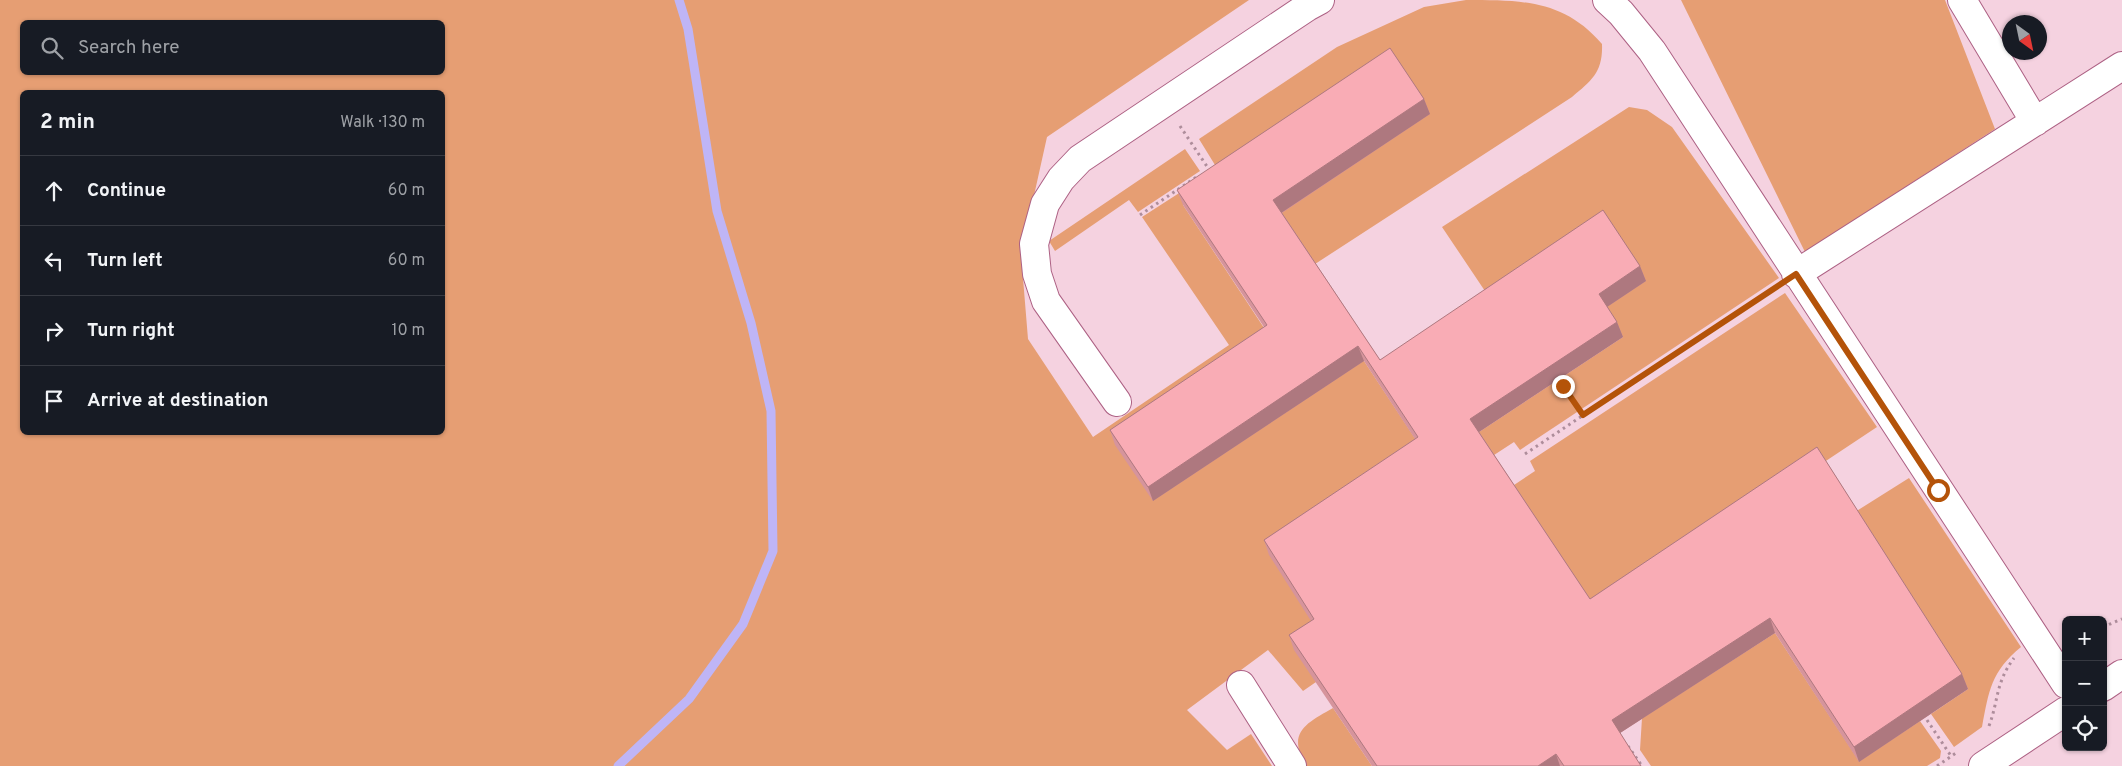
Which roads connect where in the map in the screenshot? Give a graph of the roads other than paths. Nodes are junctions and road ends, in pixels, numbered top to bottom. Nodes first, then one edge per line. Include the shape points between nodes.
1 (1320, 0) edge
2 (1607, 0) edge
3 (1962, 0) edge
4 (2122, 66) edge
5 (2035, 122) junction
6 (1796, 274) junction
7 (1117, 402) dead end
8 (2122, 674) edge
9 (2062, 678) edge
10 (2107, 684) edge
11 (1241, 685) dead end
12 (2062, 714) edge
13 (1292, 766) edge
14 (1983, 766) edge

1 - 7 lane via 1080,159 1061,179 1045,204 1034,244 1037,274 1046,301
2 - 6 lane via 1652,51
3 - 5 lane
4 - 5 lane
5 - 6 lane
6 - 9 lane
8 - 10 lane
11 - 13 lane
12 - 14 lane

